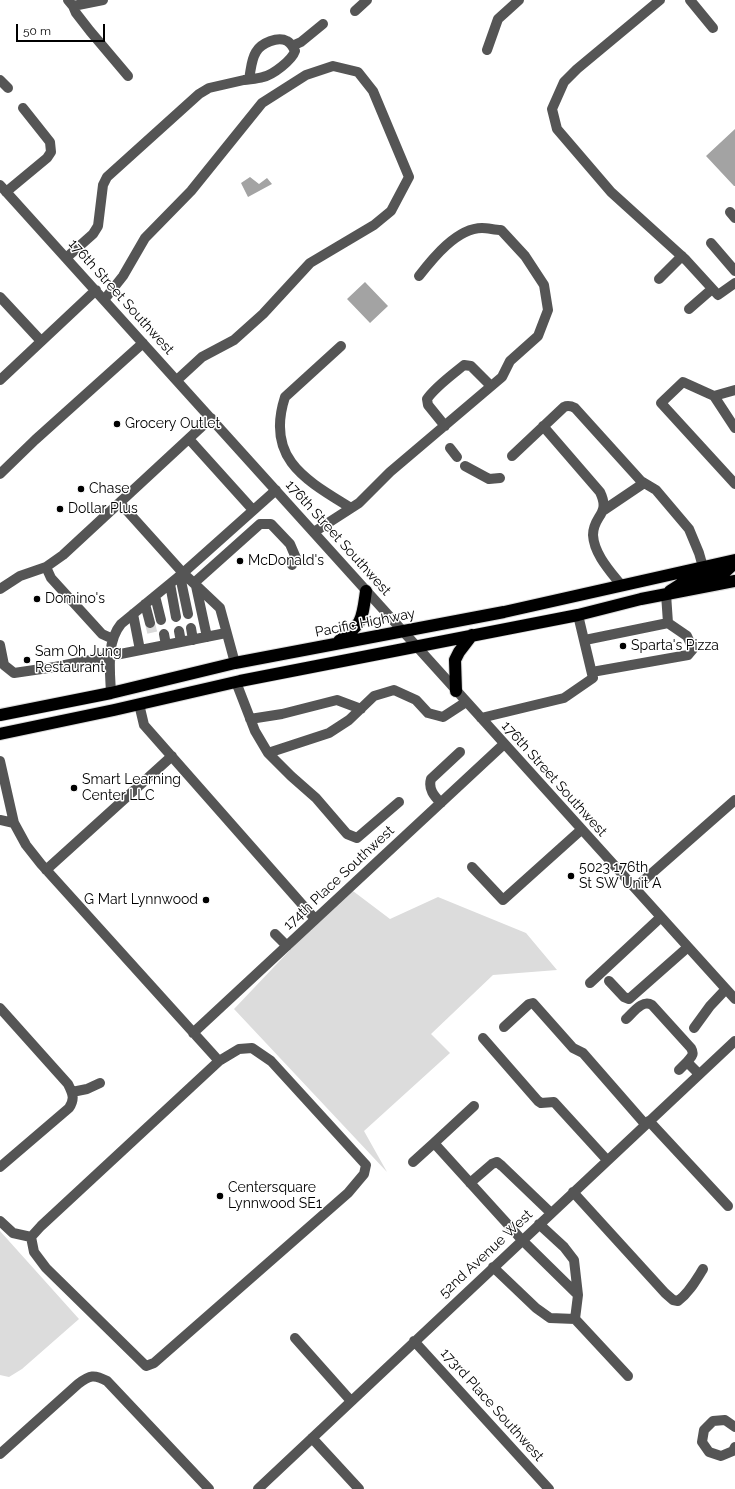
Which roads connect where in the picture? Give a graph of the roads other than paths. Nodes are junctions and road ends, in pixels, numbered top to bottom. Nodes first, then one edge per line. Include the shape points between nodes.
1 (103, 0) edge
2 (367, 0) edge
3 (519, 0) edge
4 (660, 0) edge
5 (690, 0) edge
6 (70, 3) edge
7 (355, 11) dead end
8 (323, 24) dead end
9 (713, 28) dead end
10 (292, 46) junction
11 (487, 50) dead end
12 (128, 76) dead end
13 (249, 79) junction
14 (0, 80) edge
15 (8, 88) dead end
16 (23, 108) dead end
17 (3, 188) edge
18 (711, 243) dead end
19 (682, 256) junction
20 (66, 258) junction
21 (735, 271) edge
22 (419, 276) dead end
23 (659, 279) dead end
24 (735, 283) edge
25 (712, 289) junction
26 (96, 290) junction
27 (0, 297) edge
28 (104, 300) junction
29 (689, 309) dead end
30 (41, 341) junction
31 (143, 343) junction
32 (341, 346) dead end
33 (0, 380) edge
34 (177, 380) junction
35 (491, 386) junction
36 (735, 390) edge
37 (714, 396) junction
38 (211, 418) junction
39 (445, 426) junction
40 (543, 426) junction
41 (735, 428) edge
42 (189, 438) junction
43 (450, 448) dead end
44 (512, 456) dead end
45 (457, 457) dead end
46 (465, 466) dead end
47 (0, 474) edge
48 (500, 478) dead end
49 (644, 483) junction
50 (735, 484) edge
51 (276, 490) junction
52 (120, 503) junction
53 (351, 508) junction
54 (253, 510) junction
55 (604, 510) junction
56 (314, 532) junction
57 (735, 561) edge
58 (292, 565) dead end
59 (46, 567) junction
60 (704, 567) junction
61 (181, 575) junction
62 (735, 581) edge
63 (170, 584) junction
64 (195, 585) junction
65 (621, 585) junction
66 (1, 587) edge
67 (366, 591) junction
68 (666, 594) junction
69 (155, 596) junction
70 (146, 604) junction
71 (132, 614) junction
72 (188, 614) dead end
73 (578, 614) junction
74 (176, 617) dead end
75 (160, 620) tunnel mouth
76 (150, 623) tunnel mouth
77 (668, 623) junction
78 (191, 628) dead end
79 (179, 631) dead end
80 (402, 631) junction
81 (226, 633) junction
82 (164, 634) tunnel mouth
83 (153, 636) tunnel mouth
84 (472, 636) junction
85 (207, 637) junction
86 (113, 640) junction
87 (193, 640) junction
88 (585, 640) junction
89 (181, 642) junction
90 (0, 645) edge
91 (166, 645) junction
92 (334, 645) junction
93 (155, 647) junction
94 (416, 647) junction
95 (140, 650) junction
96 (110, 656) junction
97 (235, 663) junction
98 (592, 672) junction
99 (236, 682) junction
100 (456, 691) junction
101 (111, 693) junction
102 (466, 702) junction
103 (139, 704) junction
104 (361, 709) junction
105 (0, 715) edge
106 (481, 718) junction
107 (250, 719) junction
108 (0, 734) edge
109 (504, 744) junction
110 (460, 752) dead end
111 (268, 753) junction
112 (172, 756) junction
113 (0, 761) edge
114 (735, 800) edge
115 (400, 802) dead end
116 (441, 803) junction
117 (0, 820) edge
118 (14, 823) junction
119 (581, 830) junction
120 (472, 867) dead end
121 (46, 870) junction
122 (635, 888) junction
123 (661, 918) junction
124 (315, 920) junction
125 (275, 934) dead end
126 (287, 946) junction
127 (688, 947) junction
128 (609, 981) dead end
129 (590, 983) dead end
130 (726, 989) junction
131 (735, 999) edge
132 (0, 1008) edge
133 (626, 1019) dead end
134 (504, 1027) dead end
135 (694, 1028) dead end
136 (193, 1033) junction
137 (483, 1038) dead end
138 (735, 1041) edge
139 (218, 1061) junction
140 (687, 1062) junction
141 (679, 1070) dead end
142 (699, 1074) junction
143 (100, 1083) dead end
144 (72, 1092) junction
145 (474, 1106) dead end
146 (647, 1123) junction
147 (434, 1143) junction
148 (607, 1160) junction
149 (413, 1162) dead end
150 (0, 1167) edge
151 (470, 1183) junction
152 (573, 1192) junction
153 (728, 1206) dead end
154 (551, 1213) junction
155 (0, 1222) edge
156 (539, 1224) junction
157 (31, 1237) junction
158 (522, 1240) junction
159 (493, 1267) junction
160 (703, 1269) dead end
161 (578, 1295) junction
162 (575, 1319) junction
163 (295, 1338) dead end
164 (414, 1341) junction
165 (628, 1376) dead end
166 (351, 1401) junction
167 (735, 1427) edge
168 (312, 1438) junction
169 (735, 1447) edge
170 (0, 1454) edge
171 (209, 1489) edge
172 (258, 1489) edge
173 (359, 1489) edge
174 (549, 1489) edge

1 - 6 street
2 - 7 street
3 - 11 street via 498,19
4 - 19 street via 564,82 552,109 557,129 611,192
5 - 9 street
6 - 12 street
8 - 10 street
10 - 13 street via 295,51 293,56 272,73
10 - 13 street via 286,40 278,40 257,49
13 - 20 street via 209,88 199,94 107,177 103,185 98,226 93,234
14 - 15 street
16 - 17 street via 50,142 51,152 47,158
17 - 20 street, 176th Street Southwest
18 - 21 street
19 - 23 street
19 - 25 street
20 - 26 street, 176th Street Southwest
22 - 35 street via 438,253 463,233 481,228 501,230 525,256 544,285 548,310 538,336 510,362 502,377
24 - 25 street via 718,295
25 - 29 street
26 - 28 street, 176th Street Southwest
26 - 30 street
27 - 30 street
28 - 31 street, 176th Street Southwest
28 - 34 street via 123,276 145,238 191,191 262,104 306,75 333,66 358,72 373,91 409,177 392,211 374,225 310,263 263,314 234,340 202,356
30 - 33 street
31 - 34 street, 176th Street Southwest
31 - 47 street
32 - 53 street via 285,397 280,424 287,456 296,468 313,484
34 - 38 street, 176th Street Southwest
35 - 39 street
35 - 39 street via 472,366 464,365 456,371 427,399 428,405
36 - 37 street
37 - 41 street
37 - 50 street via 683,382 661,403
38 - 42 street
38 - 51 street, 176th Street Southwest
39 - 53 street
40 - 44 street
40 - 49 street via 564,407 572,406
40 - 55 street via 600,492 605,503
42 - 52 street
42 - 54 street
43 - 45 street
46 - 48 street via 489,480
49 - 55 street
49 - 60 street via 656,490 689,529
51 - 54 street
51 - 56 street, 176th Street Southwest
52 - 59 street via 63,555
52 - 61 street
53 - 56 street
54 - 61 street
55 - 65 street via 594,528 594,540 601,558
56 - 67 street, 176th Street Southwest
57 - 60 highway, Pacific Highway
57 - 68 highway via 726,572 684,582
58 - 64 street via 296,558 290,544 271,524 260,524
59 - 66 street via 20,576
59 - 86 street via 51,578 102,634
60 - 65 highway, Pacific Highway
61 - 63 street
61 - 64 street
61 - 72 street
62 - 68 highway
63 - 69 street
63 - 74 street
64 - 81 street via 220,608
64 - 85 street
65 - 80 highway, Pacific Highway
67 - 80 street, 176th Street Southwest
67 - 92 highway via 359,624
68 - 73 highway
68 - 77 street
69 - 70 street
69 - 75 street
70 - 71 street
70 - 76 street
71 - 86 street via 115,631
71 - 95 street
73 - 84 highway
73 - 88 street
77 - 88 street
77 - 98 street via 687,636 693,649 688,656
78 - 87 street
79 - 89 street
80 - 92 highway, Pacific Highway
80 - 94 street, 176th Street Southwest
81 - 85 street
81 - 97 street
82 - 91 street
83 - 93 street
84 - 94 highway
84 - 100 highway via 455,660
85 - 87 street
86 - 96 street
87 - 89 street
88 - 98 street
89 - 91 street
90 - 96 street via 4,665 14,673
91 - 93 street
92 - 97 highway, Pacific Highway
93 - 95 street
94 - 99 highway
94 - 100 street, 176th Street Southwest
95 - 96 street
96 - 101 street
97 - 101 highway, Pacific Highway
98 - 106 street via 593,678 564,698
99 - 103 highway
99 - 107 street
100 - 102 street, 176th Street Southwest
101 - 105 highway, Pacific Highway
102 - 104 street via 443,717 428,714 416,700 394,690 374,696
102 - 106 street, 176th Street Southwest
103 - 108 highway
103 - 112 street via 144,725
104 - 107 street via 337,700
104 - 111 street via 330,733
106 - 109 street, 176th Street Southwest
107 - 111 street
109 - 116 street, 174th Place Southwest
109 - 119 street, 176th Street Southwest
110 - 116 street via 431,779 431,790
111 - 115 street via 316,798 347,834 357,838
112 - 121 street
112 - 124 street
113 - 118 street
114 - 122 street
116 - 124 street, 174th Place Southwest
117 - 118 street
118 - 121 street via 26,845
119 - 120 street via 503,900
119 - 122 street, 176th Street Southwest
121 - 136 street
122 - 123 street, 176th Street Southwest
123 - 127 street, 176th Street Southwest
123 - 129 street
124 - 126 street, 174th Place Southwest
125 - 126 street
126 - 136 street, 174th Place Southwest
127 - 128 street via 629,998 624,997
127 - 130 street, 176th Street Southwest
130 - 131 street, 176th Street Southwest
130 - 135 street
132 - 144 street via 68,1084
133 - 140 street via 643,1004 652,1005 691,1048 692,1056
134 - 146 street via 533,1003
136 - 139 street
137 - 148 street via 538,1101 554,1102
138 - 142 street, 52nd Avenue West
139 - 157 street
139 - 157 street via 239,1049 252,1048 271,1061 366,1165 364,1174 348,1193 154,1363 146,1366 46,1268 34,1252
140 - 141 street
140 - 142 street
142 - 146 street, 52nd Avenue West
143 - 144 street via 88,1089
144 - 150 street via 73,1101 69,1108
145 - 147 street
146 - 148 street, 52nd Avenue West
146 - 153 street
147 - 149 street
147 - 151 street
148 - 152 street, 52nd Avenue West
151 - 154 street via 497,1162
151 - 158 street
152 - 154 street, 52nd Avenue West
152 - 160 street via 673,1300 678,1301 682,1298
154 - 156 street, 52nd Avenue West
155 - 157 street via 13,1233
156 - 158 street, 52nd Avenue West
156 - 161 street via 574,1260
158 - 159 street, 52nd Avenue West
158 - 161 street
159 - 162 street via 550,1318
159 - 164 street, 52nd Avenue West
161 - 162 street
162 - 165 street
163 - 166 street
164 - 166 street, 52nd Avenue West
164 - 174 street, 173rd Place Southwest
166 - 168 street, 52nd Avenue West
167 - 169 street via 725,1420 713,1421 704,1430 702,1442 710,1452 721,1456 733,1451
168 - 172 street, 52nd Avenue West
168 - 173 street
170 - 171 street via 78,1384 96,1375 107,1381

